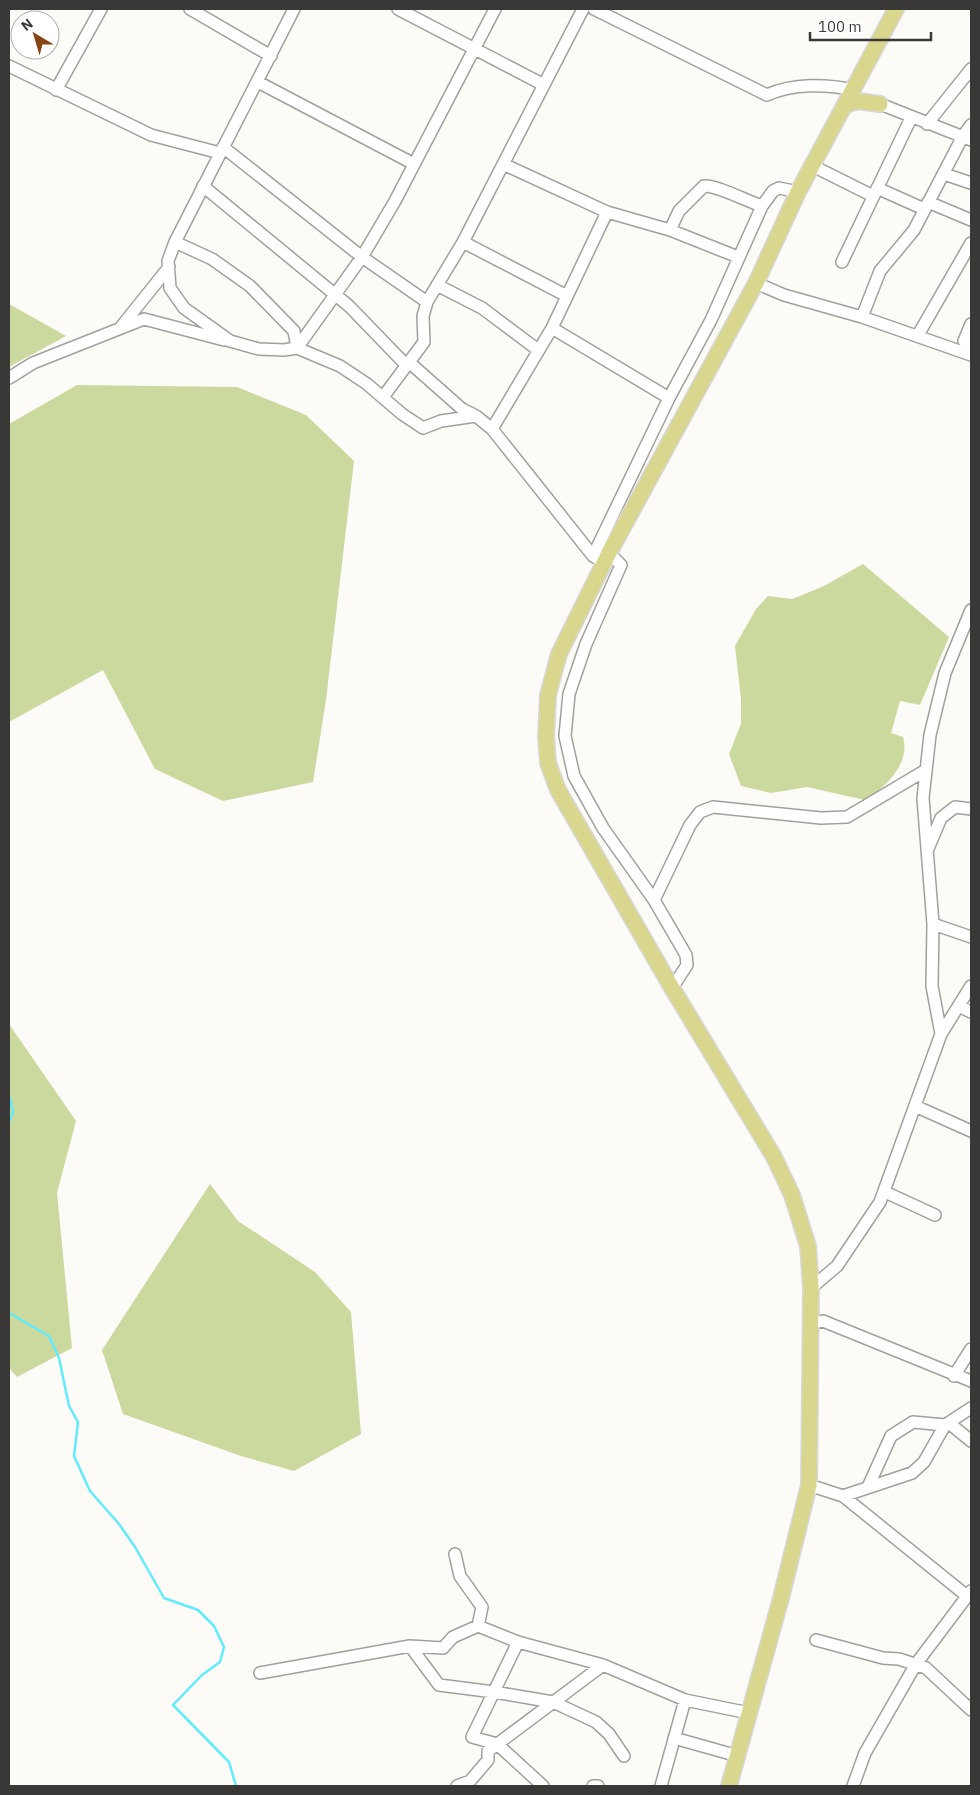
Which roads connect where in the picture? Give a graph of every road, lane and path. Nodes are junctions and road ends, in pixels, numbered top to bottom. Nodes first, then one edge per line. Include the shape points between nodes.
1 (101, 9) edge
2 (190, 9) edge
3 (294, 9) edge
4 (398, 9) edge
5 (495, 9) edge
6 (583, 9) edge
7 (594, 9) edge
8 (896, 9) edge
9 (412, 12) edge
10 (474, 49) junction
11 (271, 56) junction
12 (9, 66) edge
13 (971, 70) edge
14 (258, 82) junction
15 (544, 85) junction
16 (856, 85) junction
17 (56, 90) junction
18 (880, 104) junction
19 (846, 105) junction
20 (911, 118) junction
21 (927, 124) junction
22 (971, 125) edge
23 (967, 138) edge
24 (222, 150) junction
25 (414, 164) junction
26 (504, 164) junction
27 (813, 166) junction
28 (944, 174) junction
29 (971, 183) edge
30 (203, 186) junction
31 (798, 192) junction
32 (875, 192) junction
33 (926, 205) junction
34 (762, 206) junction
35 (607, 212) junction
36 (971, 220) edge
37 (670, 230) junction
38 (175, 242) junction
39 (463, 242) junction
40 (971, 243) edge
41 (362, 257) junction
42 (738, 257) junction
43 (842, 262) dead end
44 (169, 266) junction
45 (756, 283) junction
46 (437, 285) junction
47 (336, 295) junction
48 (568, 296) junction
49 (427, 302) junction
50 (862, 317) junction
51 (971, 324) edge
52 (552, 328) junction
53 (120, 329) junction
54 (918, 335) junction
55 (230, 341) junction
56 (297, 348) junction
57 (971, 349) edge
58 (538, 350) junction
59 (971, 355) edge
60 (33, 363) junction
61 (408, 364) junction
62 (9, 373) edge
63 (9, 378) edge
64 (383, 397) junction
65 (669, 398) junction
66 (476, 416) junction
67 (492, 429) junction
68 (602, 557) junction
69 (971, 610) edge
70 (926, 770) junction
71 (971, 808) edge
72 (927, 852) junction
73 (654, 900) junction
74 (933, 924) junction
75 (971, 937) edge
76 (971, 986) edge
77 (672, 988) junction
78 (959, 1006) junction
79 (971, 1012) edge
80 (941, 1034) junction
81 (915, 1106) junction
82 (971, 1130) edge
83 (885, 1192) junction
84 (935, 1215) dead end
85 (811, 1288) junction
86 (810, 1324) junction
87 (971, 1349) edge
88 (954, 1376) junction
89 (971, 1381) edge
90 (971, 1408) edge
91 (947, 1424) junction
92 (971, 1441) edge
93 (808, 1485) junction
94 (868, 1487) junction
95 (843, 1496) junction
96 (455, 1554) dead end
97 (969, 1594) edge
98 (478, 1626) junction
99 (816, 1640) dead end
100 (518, 1642) junction
101 (410, 1646) junction
102 (916, 1664) junction
103 (604, 1665) junction
104 (260, 1673) dead end
105 (494, 1692) junction
106 (684, 1700) junction
107 (553, 1702) junction
108 (971, 1710) edge
109 (749, 1713) junction
110 (674, 1738) junction
111 (497, 1744) junction
112 (624, 1756) dead end
113 (738, 1756) junction
114 (457, 1786) edge
115 (543, 1786) edge
116 (593, 1786) edge
117 (598, 1786) edge
118 (661, 1786) edge
119 (729, 1786) edge
120 (853, 1786) edge

1 - 17 street
2 - 11 street
3 - 11 street
4 - 9 street
5 - 10 street
6 - 15 street
7 - 16 street via 768,95 797,87
8 - 16 main road
9 - 10 street
10 - 15 street
10 - 25 street
11 - 14 street
12 - 17 street
13 - 21 street
14 - 24 street
14 - 25 street
15 - 26 street
16 - 18 main road
16 - 19 main road
17 - 24 street via 151,135
18 - 19 main road via 857,101
18 - 20 street
19 - 27 main road
20 - 21 street
20 - 32 street
21 - 23 street
22 - 23 street
23 - 28 street
24 - 30 street
24 - 41 street
25 - 41 street
26 - 35 street
26 - 39 street
27 - 31 main road
27 - 32 street
28 - 29 street
28 - 33 street
30 - 38 street
30 - 47 street
31 - 34 street via 779,188
31 - 45 main road
32 - 33 street
32 - 43 street
33 - 36 street
33 - 50 street via 914,230 880,271
34 - 37 street via 716,187 704,186 679,211
34 - 42 street
35 - 37 street
35 - 48 street
37 - 42 street
38 - 44 street
38 - 56 street via 212,259 250,286 294,330
39 - 46 street
39 - 48 street
40 - 54 street
41 - 47 street
41 - 49 street
42 - 65 street via 711,320
44 - 53 street
44 - 55 street via 170,288 184,308
45 - 50 street via 784,295
45 - 68 main road
46 - 49 street
46 - 58 street via 482,308
47 - 56 street
47 - 61 street
48 - 52 street
49 - 61 street via 423,316 424,342
50 - 54 street
51 - 57 street via 964,340
52 - 58 street
52 - 65 street
53 - 55 street via 144,319
53 - 60 street
54 - 59 street
55 - 56 street via 259,349
56 - 64 street via 340,366
58 - 67 street
60 - 62 street
60 - 63 street
61 - 64 street
61 - 66 street via 462,409
64 - 66 street via 423,428 441,421
65 - 68 street
66 - 67 street
67 - 68 street
68 - 73 street via 621,565 586,644 569,694 564,736 574,776 603,828
68 - 77 main road via 554,668 546,715 548,763 574,820
69 - 70 street via 945,673 930,735
70 - 72 street via 923,798
70 - 73 street via 847,817 821,818 713,807 700,812 690,825
71 - 72 street via 955,807 941,818
72 - 74 street
73 - 77 street via 686,956 687,965
74 - 75 street
74 - 80 street via 932,986
76 - 78 street
77 - 85 main road via 783,1174 808,1246
78 - 79 street
78 - 80 street
80 - 81 street
81 - 82 street
81 - 83 street
83 - 84 street
83 - 85 street via 837,1266
85 - 86 main road
86 - 88 street via 823,1321
86 - 93 main road
87 - 88 street
88 - 89 street
90 - 91 street
91 - 92 street
91 - 94 street via 924,1462 912,1473
91 - 94 street via 913,1422 891,1436
93 - 95 street
93 - 109 main road
94 - 95 street
95 - 97 street
96 - 98 street via 460,1576 482,1607
97 - 102 street
98 - 100 street
98 - 101 street via 453,1637 443,1648
99 - 102 street
100 - 103 street
100 - 105 street
101 - 104 street
101 - 105 street via 439,1685
102 - 108 street via 926,1668
102 - 120 street via 865,1754
103 - 106 street
103 - 107 street
105 - 107 street
105 - 111 street via 472,1737
106 - 109 street
106 - 110 street
107 - 111 street
107 - 112 street via 596,1722
109 - 113 main road
110 - 113 street
110 - 118 street
111 - 114 street via 488,1751 488,1760 470,1781
111 - 115 street
113 - 119 main road
116 - 117 street

